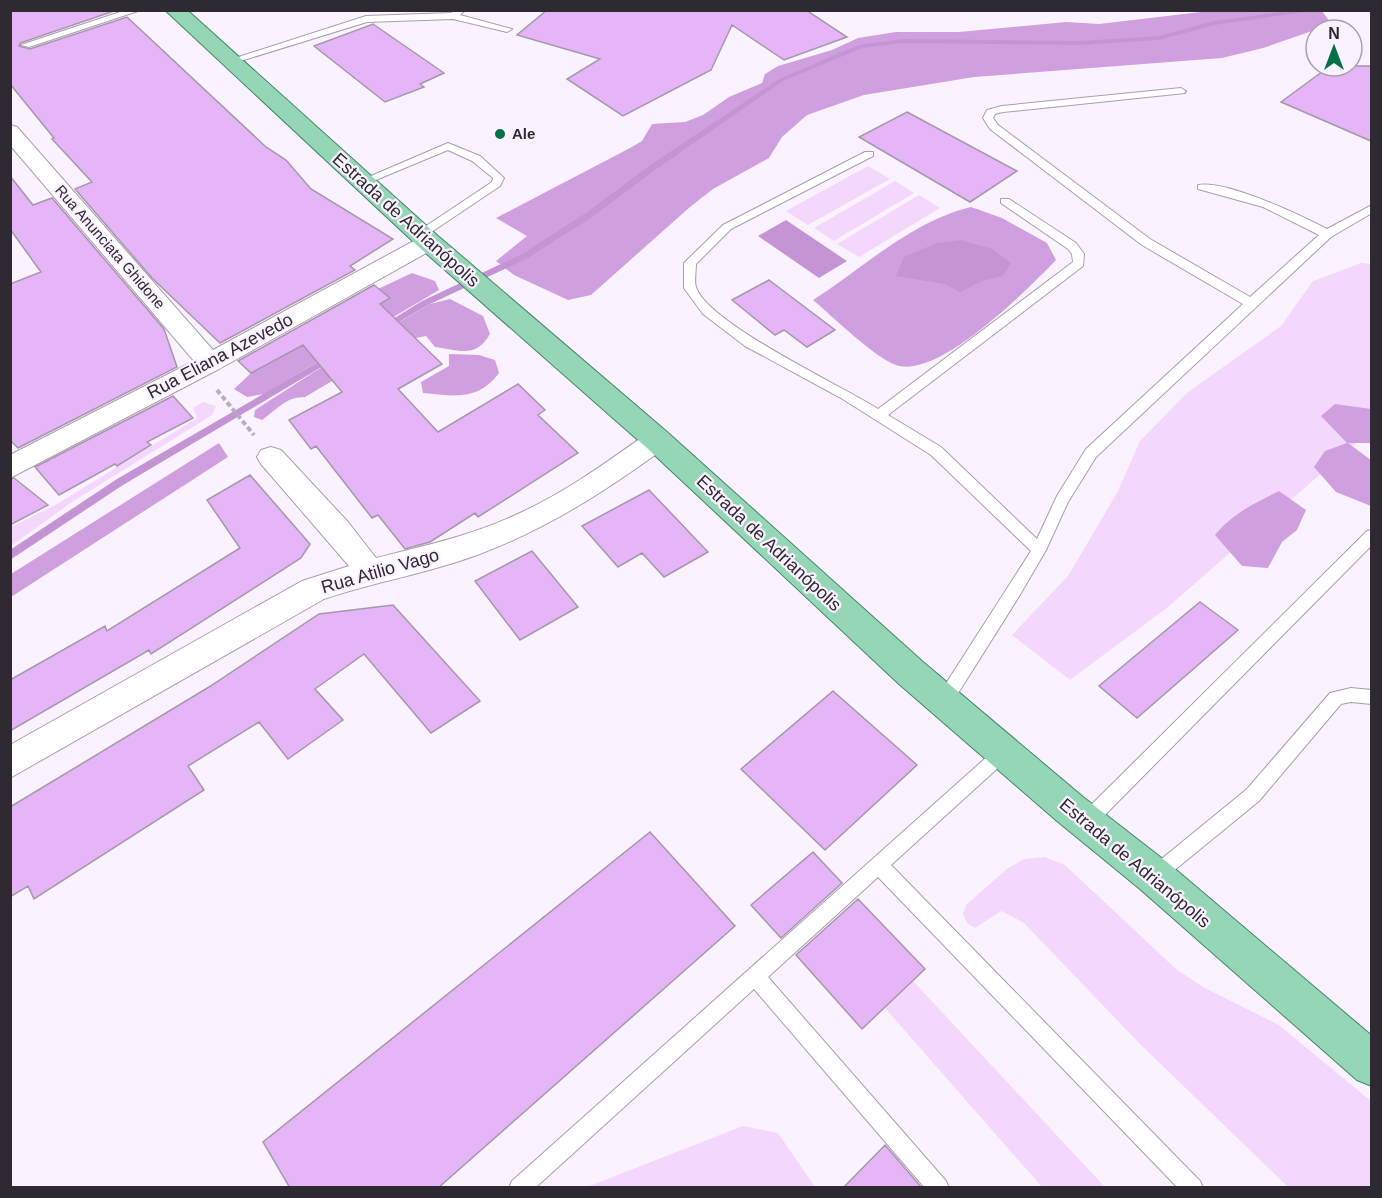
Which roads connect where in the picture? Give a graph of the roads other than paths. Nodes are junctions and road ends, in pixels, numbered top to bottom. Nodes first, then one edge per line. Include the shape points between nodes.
1 (137, 10) edge
2 (176, 10) edge
3 (457, 13) edge
4 (507, 29) dead end
5 (26, 45) dead end
6 (231, 61) junction
7 (1181, 91) dead end
8 (13, 139) edge
9 (869, 154) dead end
10 (362, 182) junction
11 (1202, 187) dead end
12 (1005, 201) dead end
13 (1371, 208) edge
14 (1327, 234) junction
15 (431, 244) junction
16 (1251, 303) junction
17 (210, 373) junction
18 (879, 416) junction
19 (657, 440) junction
20 (271, 457) road end
21 (10, 468) edge
22 (1371, 535) edge
23 (1039, 550) junction
24 (370, 571) junction
25 (1371, 697) edge
26 (944, 701) junction
27 (1004, 752) junction
28 (10, 763) edge
29 (1086, 822) junction
30 (878, 864) junction
31 (1154, 876) junction
32 (755, 976) junction
33 (1371, 1065) edge
34 (519, 1188) edge
35 (939, 1188) edge
36 (1193, 1188) edge

1 - 5 lane
2 - 6 main road, Estrada de Adrianópolis
3 - 4 lane
3 - 6 lane via 366,19
6 - 10 main road, Estrada de Adrianópolis
7 - 16 lane via 1002,108 991,112 988,118 994,127 1146,242
8 - 17 street, Rua Anunciata Ghidone
9 - 18 lane via 727,227 690,263 690,288 707,311 749,344
10 - 15 main road, Estrada de Adrianópolis
10 - 15 lane via 448,146 493,170 499,178 496,184
11 - 14 lane via 1266,203
12 - 18 lane via 1072,246 1079,263
13 - 14 lane
14 - 16 lane
15 - 17 street, Rua Eliana Azevedo
15 - 19 main road, Estrada de Adrianópolis
16 - 23 lane via 1091,453 1062,500
17 - 21 street, Rua Eliana Azevedo
18 - 23 lane via 936,451
19 - 24 street, Rua Atilio Vago via 596,484 531,521 466,547
19 - 26 main road, Estrada de Adrianópolis
20 - 24 street
22 - 29 lane
23 - 26 lane
24 - 28 street, Rua Atilio Vago via 313,590
25 - 31 lane via 1336,698 1253,795
26 - 27 main road, Estrada de Adrianópolis
27 - 29 main road, Estrada de Adrianópolis
27 - 30 lane
29 - 31 main road, Estrada de Adrianópolis
30 - 32 lane
30 - 36 lane
31 - 33 main road, Estrada de Adrianópolis
32 - 34 lane
32 - 35 lane

